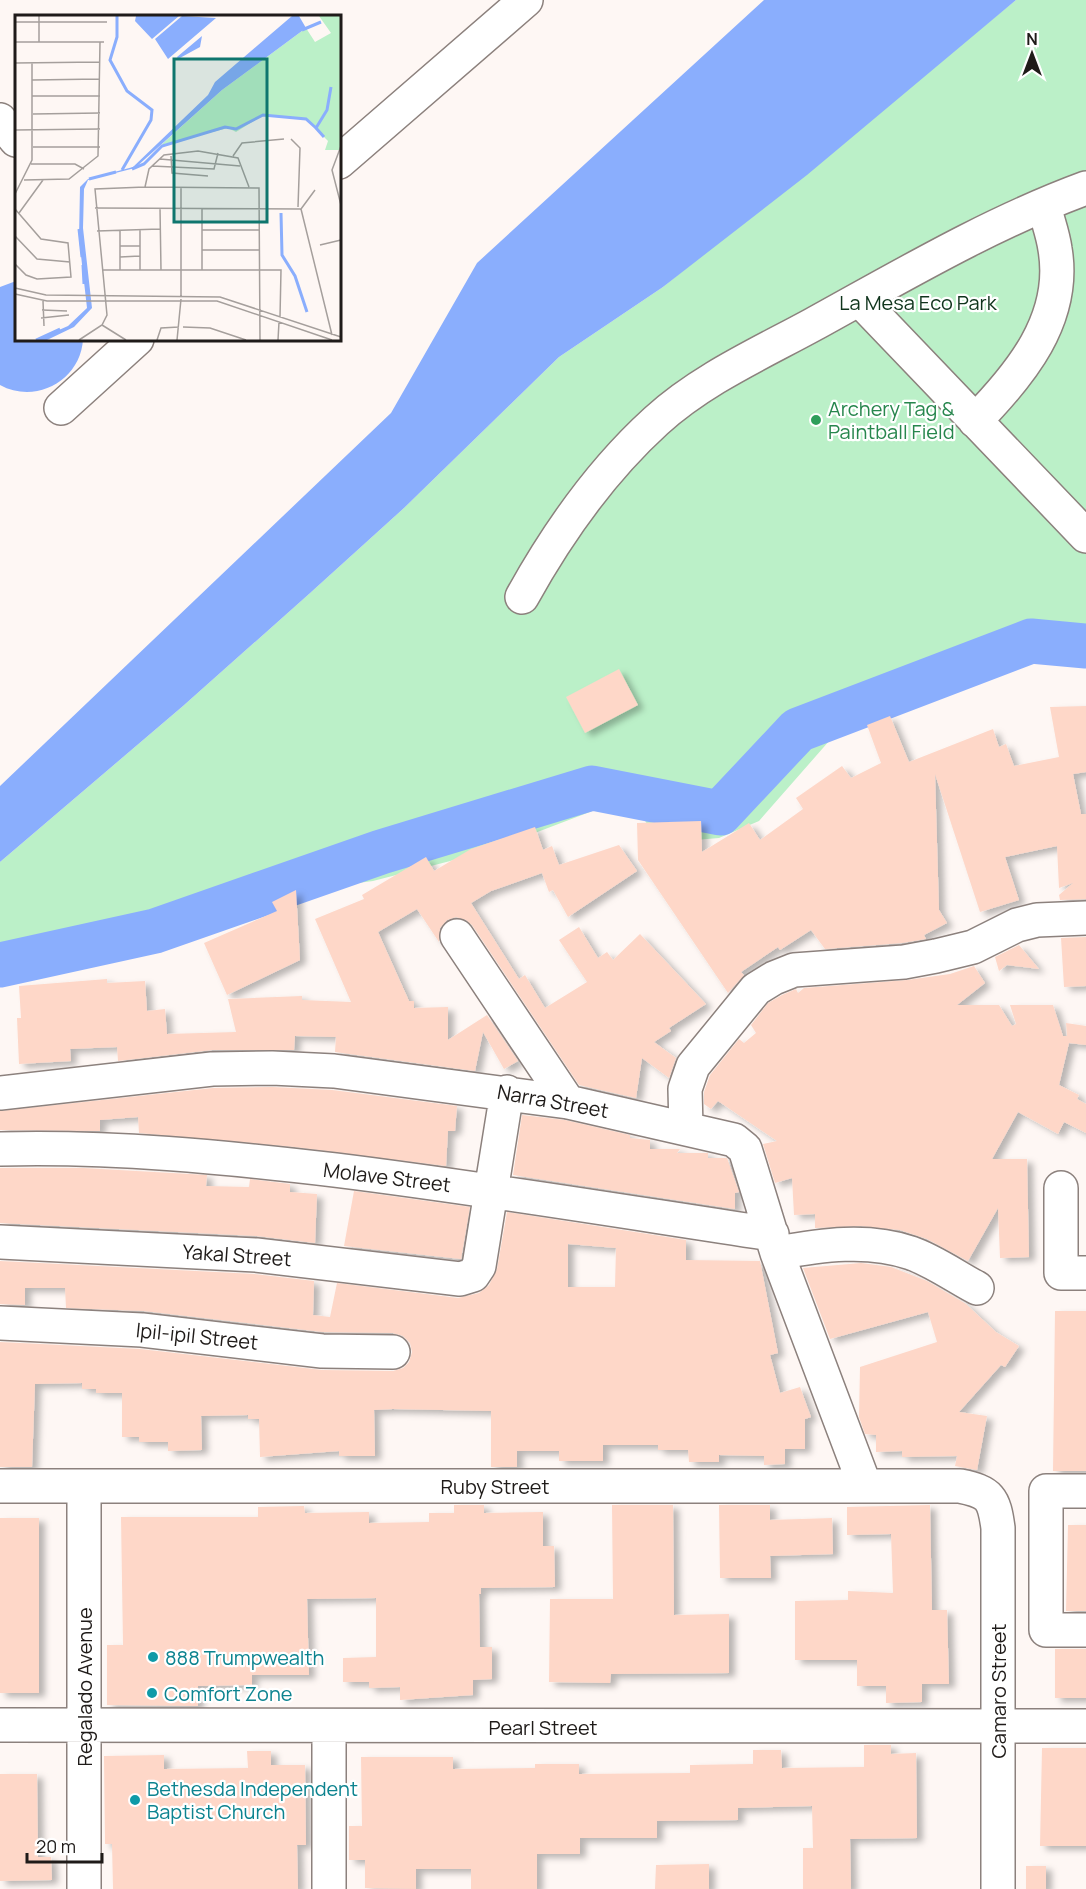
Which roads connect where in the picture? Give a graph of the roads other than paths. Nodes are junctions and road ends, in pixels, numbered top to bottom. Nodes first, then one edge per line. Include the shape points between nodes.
1 (526, 0) edge
2 (0, 120) edge
3 (15, 139) edge
4 (340, 161) edge
5 (1086, 188) edge
6 (1044, 205) junction
7 (859, 299) junction
8 (136, 340) edge
9 (61, 408) dead end
10 (975, 421) junction
11 (1086, 536) edge
12 (522, 597) dead end
13 (1086, 918) edge
14 (458, 936) dead end
15 (507, 1092) junction
16 (0, 1093) edge
17 (568, 1102) junction
18 (686, 1128) junction
19 (0, 1149) edge
20 (1061, 1188) dead end
21 (492, 1189) junction
22 (0, 1242) edge
23 (774, 1244) junction
24 (1086, 1273) edge
25 (977, 1288) dead end
26 (0, 1323) edge
27 (393, 1352) dead end
28 (0, 1486) edge
29 (84, 1486) junction
30 (865, 1486) junction
31 (1086, 1491) edge
32 (988, 1495) joint
33 (1086, 1630) edge
34 (0, 1725) edge
35 (84, 1726) junction
36 (1086, 1726) edge
37 (329, 1727) junction
38 (998, 1727) junction
39 (84, 1889) edge
40 (329, 1889) edge
41 (998, 1889) edge

1 - 4 street
2 - 3 street
5 - 6 street
6 - 7 street via 958,244
6 - 10 street via 1056,251 1054,299 1041,339 1018,374
7 - 10 street
7 - 12 street via 706,383 657,420 572,516
8 - 9 street
10 - 11 street
13 - 18 street via 1017,925 973,947 936,956 794,970 774,978 756,989 693,1066 685,1089
14 - 17 street
15 - 16 street, Narra Street via 334,1071 272,1068 212,1069
15 - 17 street, Narra Street
15 - 21 street
17 - 18 street, Narra Street
18 - 23 street, Narra Street via 734,1140 745,1149
19 - 21 street, Molave Street via 93,1148 251,1160
20 - 24 street via 1061,1273
21 - 22 street, Yakal Street via 480,1266 472,1275 460,1279 256,1255
21 - 23 street, Molave Street
23 - 25 street, Molave Street via 886,1245 914,1254
23 - 30 street, Narra Street
26 - 27 street, Ipil-ipil Street via 142,1330 322,1351
28 - 29 street, Ruby Street
29 - 30 street, Ruby Street
29 - 35 street, Regalado Avenue
30 - 32 street, Ruby Street via 960,1486
31 - 33 street via 1046,1491 1046,1630
32 - 38 street, Camaro Street via 996,1510 998,1528
34 - 35 street, Pearl Street
35 - 37 street, Pearl Street
35 - 39 street, Regalado Avenue
36 - 38 street, Pearl Street
37 - 38 street, Pearl Street
37 - 40 street
38 - 41 street, Camaro Street

